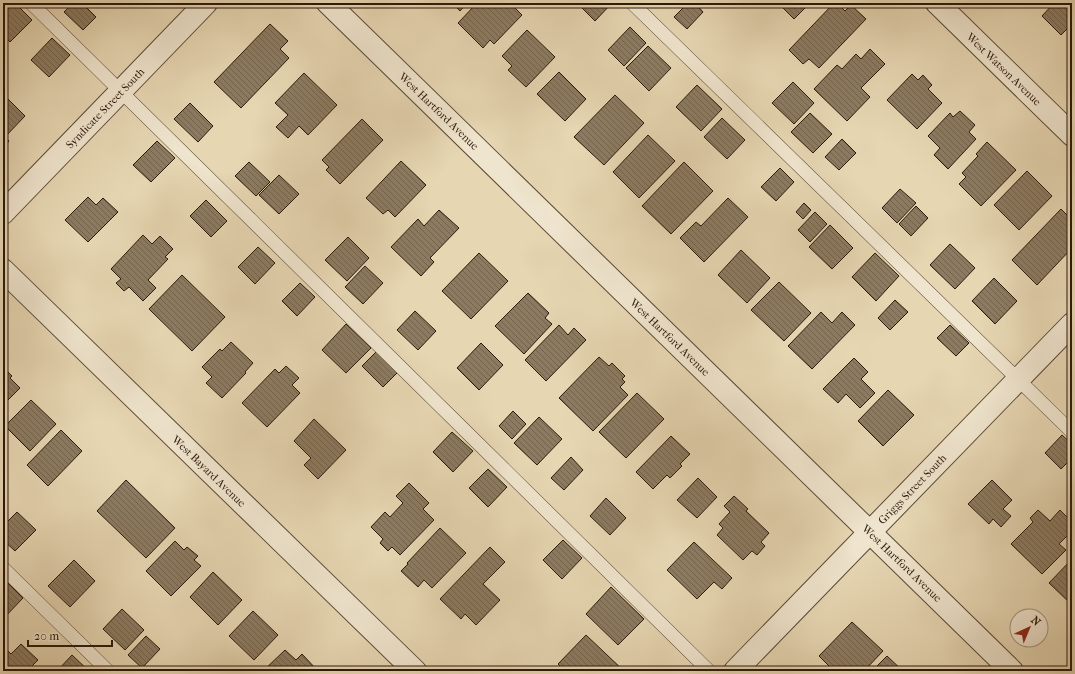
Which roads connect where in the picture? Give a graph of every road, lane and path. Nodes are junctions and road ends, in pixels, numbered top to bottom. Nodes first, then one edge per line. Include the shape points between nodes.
1 (31, 3) edge
2 (206, 3) edge
3 (328, 3) edge
4 (632, 3) edge
5 (937, 3) edge
6 (121, 91) junction
7 (1072, 135) edge
8 (3, 213) edge
9 (3, 270) edge
10 (1072, 324) edge
11 (1018, 379) junction
12 (1072, 432) edge
13 (870, 532) junction
14 (3, 568) edge
15 (108, 671) edge
16 (415, 671) edge
17 (709, 671) edge
18 (735, 671) edge
19 (1012, 671) edge

1 - 6 lane
2 - 6 street, Syndicate Street South
3 - 13 street, West Hartford Avenue
4 - 11 lane
5 - 7 street, West Watson Avenue
6 - 8 street, Syndicate Street South
6 - 17 lane
9 - 16 street, West Bayard Avenue
10 - 11 street, Griggs Street South
11 - 12 lane
11 - 13 street, Griggs Street South
13 - 18 street, Griggs Street South
13 - 19 street, West Hartford Avenue
14 - 15 lane

